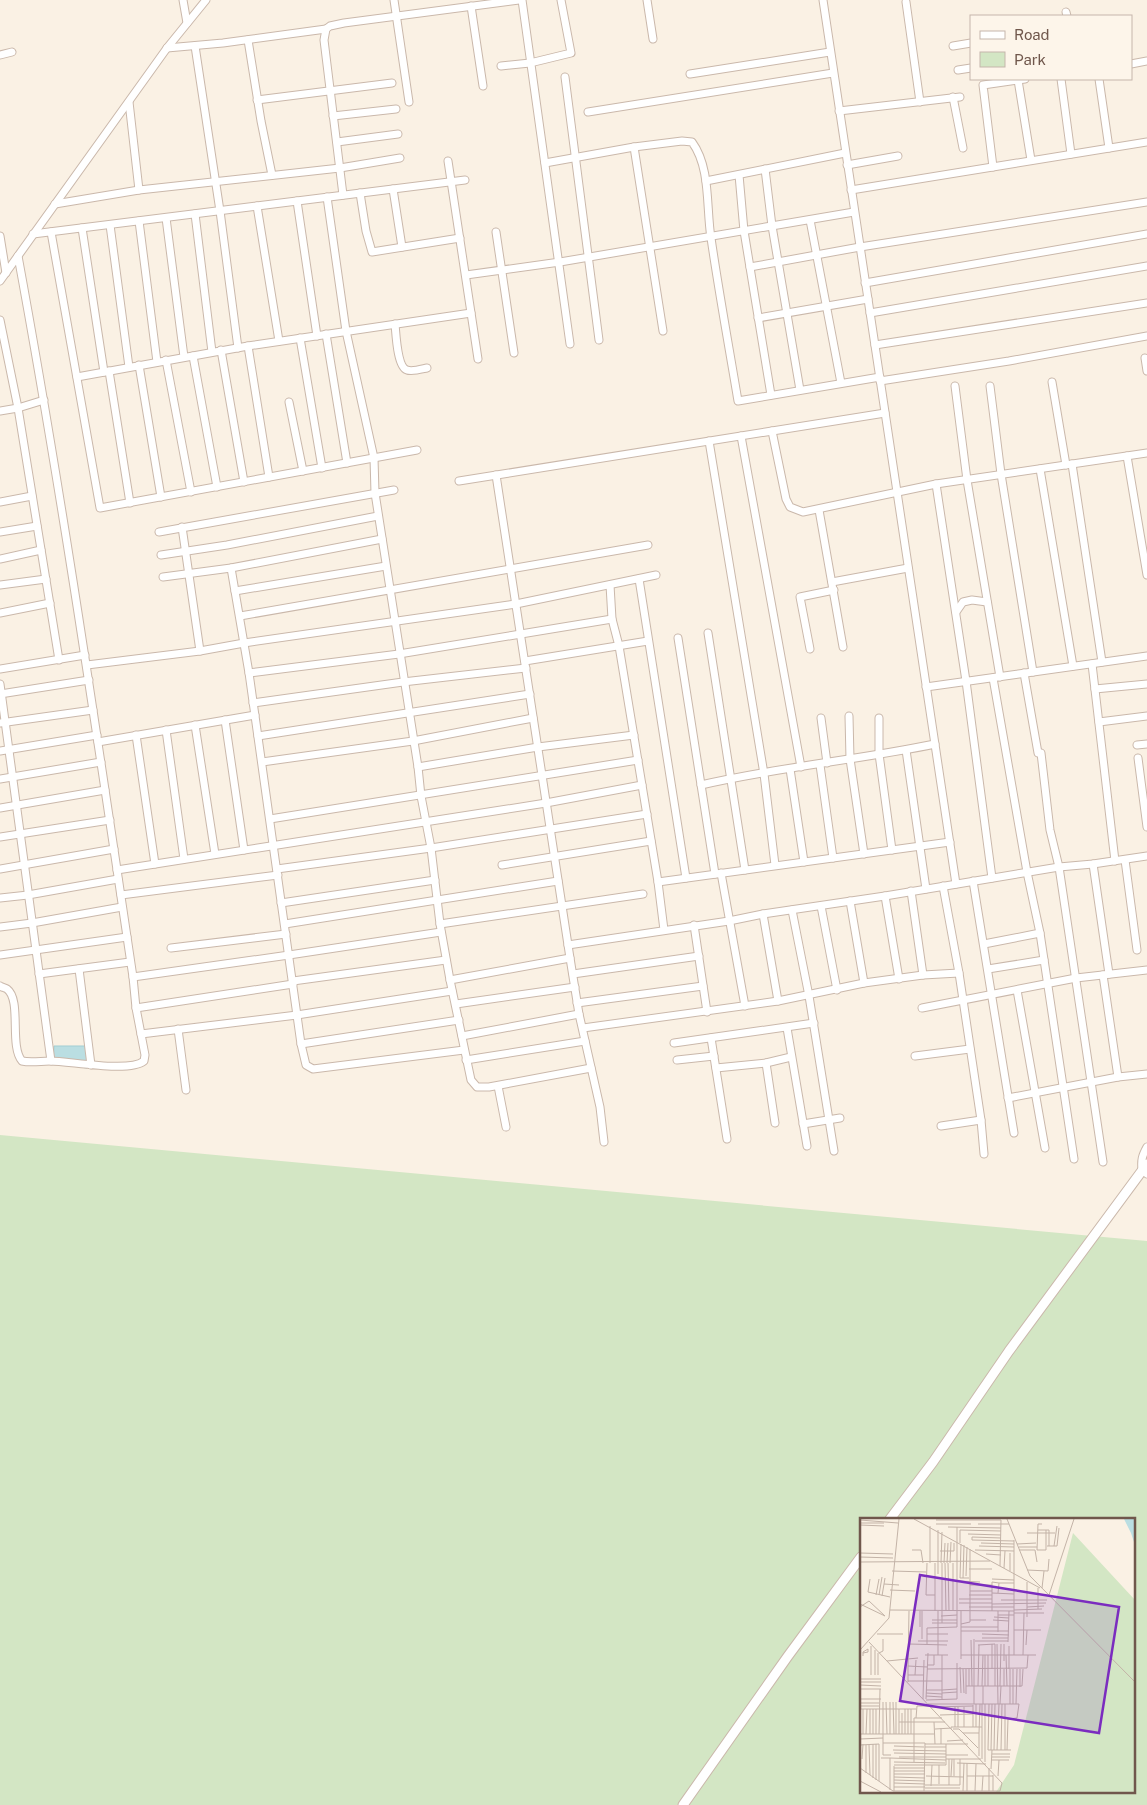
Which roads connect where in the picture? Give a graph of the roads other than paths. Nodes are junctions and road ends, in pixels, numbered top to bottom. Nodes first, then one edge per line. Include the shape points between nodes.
1 (183, 0) edge
2 (206, 0) edge
3 (394, 0) edge
4 (521, 0) edge
5 (561, 0) edge
6 (647, 0) edge
7 (823, 0) edge
8 (906, 2) dead end
9 (472, 6) junction
10 (396, 16) junction
11 (187, 23) junction
12 (326, 28) junction
13 (653, 39) dead end
14 (248, 40) junction
15 (970, 43) edge
16 (195, 46) junction
17 (953, 46) dead end
18 (167, 48) junction
19 (12, 52) dead end
20 (830, 52) junction
21 (0, 54) edge
22 (1147, 61) edge
23 (530, 63) junction
24 (1132, 64) edge
25 (500, 66) dead end
26 (970, 68) edge
27 (958, 70) dead end
28 (833, 73) junction
29 (690, 74) dead end
30 (565, 77) dead end
31 (1016, 80) edge
32 (1022, 80) edge
33 (1062, 80) edge
34 (1099, 80) edge
35 (392, 83) dead end
36 (484, 86) dead end
37 (330, 91) junction
38 (257, 100) junction
39 (130, 102) junction
40 (409, 102) dead end
41 (920, 102) junction
42 (396, 109) dead end
43 (588, 112) dead end
44 (839, 112) junction
45 (333, 116) junction
46 (398, 134) dead end
47 (337, 142) junction
48 (1147, 142) edge
49 (634, 147) junction
50 (963, 148) dead end
51 (1109, 148) junction
52 (845, 153) junction
53 (1071, 154) junction
54 (898, 156) dead end
55 (575, 157) junction
56 (400, 158) dead end
57 (1032, 160) junction
58 (448, 161) dead end
59 (545, 163) junction
60 (847, 164) junction
61 (993, 167) junction
62 (340, 168) junction
63 (765, 169) junction
64 (738, 174) junction
65 (272, 175) junction
66 (465, 180) dead end
67 (215, 181) junction
68 (706, 181) junction
69 (452, 182) junction
70 (393, 189) junction
71 (139, 190) junction
72 (851, 190) junction
73 (360, 193) junction
74 (343, 195) junction
75 (327, 197) junction
76 (297, 201) junction
77 (1147, 202) edge
78 (55, 204) junction
79 (257, 206) junction
80 (220, 211) junction
81 (854, 212) junction
82 (195, 214) junction
83 (166, 218) junction
84 (810, 220) junction
85 (139, 221) junction
86 (110, 225) junction
87 (772, 226) junction
88 (82, 228) junction
89 (744, 231) junction
90 (52, 232) junction
91 (496, 232) dead end
92 (33, 234) junction
93 (1147, 234) edge
94 (0, 236) edge
95 (710, 236) junction
96 (460, 238) junction
97 (402, 247) junction
98 (650, 247) junction
99 (860, 247) junction
100 (817, 255) junction
101 (18, 256) junction
102 (589, 257) junction
103 (560, 262) junction
104 (778, 262) junction
105 (750, 266) junction
106 (1147, 266) edge
107 (502, 270) junction
108 (6, 272) junction
109 (466, 275) junction
110 (0, 281) edge
111 (865, 283) junction
112 (868, 299) junction
113 (1147, 303) edge
114 (825, 306) junction
115 (471, 313) junction
116 (786, 313) junction
117 (870, 313) junction
118 (758, 318) junction
119 (0, 320) edge
120 (395, 324) junction
121 (346, 331) junction
122 (663, 331) dead end
123 (326, 334) junction
124 (317, 336) junction
125 (1147, 336) edge
126 (300, 338) junction
127 (599, 340) dead end
128 (279, 341) junction
129 (570, 344) dead end
130 (875, 345) junction
131 (248, 346) junction
132 (238, 348) junction
133 (221, 350) junction
134 (212, 352) junction
135 (514, 353) dead end
136 (193, 356) junction
137 (184, 357) junction
138 (1145, 358) dead end
139 (166, 360) junction
140 (478, 360) dead end
141 (157, 362) junction
142 (139, 365) junction
143 (129, 367) junction
144 (427, 368) dead end
145 (106, 371) junction
146 (1147, 371) edge
147 (77, 377) junction
148 (880, 379) junction
149 (1052, 382) dead end
150 (841, 384) junction
151 (956, 386) dead end
152 (990, 386) dead end
153 (800, 390) junction
154 (771, 395) junction
155 (44, 400) junction
156 (289, 402) dead end
157 (18, 408) junction
158 (0, 411) edge
159 (885, 413) junction
160 (772, 431) junction
161 (741, 436) junction
162 (709, 441) junction
163 (418, 450) dead end
164 (1147, 453) edge
165 (1127, 456) junction
166 (374, 458) junction
167 (347, 463) junction
168 (1069, 464) junction
169 (322, 468) junction
170 (1040, 469) junction
171 (303, 471) junction
172 (1001, 474) junction
173 (496, 475) junction
174 (269, 478) junction
175 (967, 480) junction
176 (459, 481) dead end
177 (244, 482) junction
178 (936, 484) junction
179 (217, 487) junction
180 (394, 490) dead end
181 (191, 492) junction
182 (898, 492) junction
183 (375, 493) junction
184 (32, 496) junction
185 (161, 497) junction
186 (0, 502) edge
187 (130, 503) junction
188 (819, 510) junction
189 (378, 516) junction
190 (37, 526) junction
191 (182, 527) junction
192 (0, 532) edge
193 (159, 532) dead end
194 (382, 540) junction
195 (648, 545) dead end
196 (41, 550) junction
197 (185, 551) junction
198 (161, 555) dead end
199 (0, 559) edge
200 (386, 566) junction
201 (231, 568) junction
202 (908, 568) junction
203 (511, 569) junction
204 (188, 574) junction
205 (656, 575) dead end
206 (1147, 575) edge
207 (164, 577) dead end
208 (46, 579) junction
209 (639, 579) junction
210 (0, 585) edge
211 (610, 585) junction
212 (833, 586) junction
213 (390, 590) junction
214 (235, 591) junction
215 (987, 602) junction
216 (50, 603) junction
217 (516, 604) junction
218 (956, 612) junction
219 (0, 613) edge
220 (240, 616) junction
221 (612, 619) junction
222 (394, 622) junction
223 (708, 633) dead end
224 (521, 634) junction
225 (678, 638) dead end
226 (648, 641) junction
227 (244, 642) junction
228 (619, 646) junction
229 (843, 647) dead end
230 (810, 649) dead end
231 (200, 650) junction
232 (399, 654) junction
233 (85, 655) junction
234 (1147, 656) edge
235 (59, 660) junction
236 (1102, 662) junction
237 (1092, 664) junction
238 (87, 665) junction
239 (525, 665) junction
240 (1073, 666) junction
241 (0, 669) edge
242 (249, 672) junction
243 (1033, 672) junction
244 (1024, 673) junction
245 (996, 677) junction
246 (89, 680) junction
247 (966, 681) junction
248 (403, 682) junction
249 (0, 684) edge
250 (1147, 684) edge
251 (926, 687) junction
252 (1095, 689) junction
253 (1, 694) edge
254 (530, 694) junction
255 (253, 703) junction
256 (93, 710) junction
257 (408, 713) junction
258 (255, 715) junction
259 (849, 716) dead end
260 (1147, 716) edge
261 (534, 718) junction
262 (821, 718) dead end
263 (879, 718) dead end
264 (225, 720) junction
265 (3, 722) edge
266 (1099, 722) junction
267 (195, 725) junction
268 (166, 730) junction
269 (136, 735) junction
270 (634, 735) junction
271 (258, 736) junction
272 (98, 738) junction
273 (413, 741) junction
274 (935, 744) junction
275 (1147, 744) edge
276 (1137, 745) dead end
277 (538, 747) junction
278 (9, 750) junction
279 (906, 750) junction
280 (0, 751) edge
281 (879, 754) junction
282 (1138, 758) dead end
283 (850, 759) junction
284 (638, 760) junction
285 (101, 762) junction
286 (262, 762) junction
287 (824, 764) junction
288 (418, 767) junction
289 (801, 767) junction
290 (790, 769) junction
291 (764, 774) junction
292 (542, 775) junction
293 (14, 777) junction
294 (731, 778) junction
295 (0, 779) edge
296 (642, 785) junction
297 (701, 785) junction
298 (105, 790) junction
299 (421, 796) junction
300 (546, 803) junction
301 (17, 806) junction
302 (0, 808) edge
303 (647, 814) junction
304 (270, 819) junction
305 (110, 820) junction
306 (426, 822) junction
307 (1147, 827) edge
308 (550, 829) junction
309 (20, 835) junction
310 (0, 837) edge
311 (651, 841) junction
312 (950, 842) junction
313 (273, 845) junction
314 (921, 846) junction
315 (431, 848) junction
316 (114, 850) junction
317 (244, 850) junction
318 (892, 850) junction
319 (215, 854) junction
320 (864, 854) junction
321 (555, 856) junction
322 (1147, 856) edge
323 (833, 858) junction
324 (184, 860) junction
325 (1124, 860) junction
326 (1115, 861) junction
327 (804, 862) junction
328 (156, 864) junction
329 (1093, 864) junction
330 (502, 865) dead end
331 (24, 866) junction
332 (775, 866) junction
333 (1059, 867) junction
334 (0, 869) edge
335 (117, 870) junction
336 (745, 870) junction
337 (277, 872) junction
338 (1027, 872) junction
339 (718, 874) junction
340 (686, 878) junction
341 (992, 878) junction
342 (118, 879) junction
343 (434, 880) junction
344 (558, 881) junction
345 (973, 881) junction
346 (658, 882) junction
347 (956, 884) junction
348 (943, 886) junction
349 (926, 889) junction
350 (911, 891) junction
351 (643, 894) dead end
352 (28, 895) junction
353 (120, 895) junction
354 (885, 896) junction
355 (0, 898) edge
356 (437, 901) junction
357 (850, 901) junction
358 (282, 903) junction
359 (562, 905) junction
360 (821, 906) junction
361 (122, 907) junction
362 (792, 910) junction
363 (762, 914) junction
364 (729, 921) junction
365 (32, 923) junction
366 (284, 924) junction
367 (694, 925) junction
368 (0, 927) edge
369 (441, 928) junction
370 (664, 930) junction
371 (1040, 933) junction
372 (286, 934) junction
373 (127, 937) junction
374 (984, 944) junction
375 (568, 945) junction
376 (171, 948) dead end
377 (36, 949) junction
378 (1137, 950) dead end
379 (0, 955) edge
380 (289, 955) junction
381 (698, 956) junction
382 (570, 958) junction
383 (446, 960) junction
384 (1044, 960) junction
385 (130, 962) junction
386 (988, 969) junction
387 (79, 970) junction
388 (1147, 970) edge
389 (959, 973) junction
390 (39, 974) junction
391 (573, 974) junction
392 (1106, 975) junction
393 (923, 976) junction
394 (133, 977) junction
395 (1076, 978) junction
396 (899, 979) junction
397 (450, 980) junction
398 (293, 982) junction
399 (864, 983) junction
400 (1048, 984) junction
401 (0, 986) edge
402 (703, 986) junction
403 (575, 987) junction
404 (837, 990) junction
405 (1018, 990) junction
406 (452, 991) junction
407 (992, 995) junction
408 (809, 996) junction
409 (778, 1001) junction
410 (963, 1001) junction
411 (577, 1003) junction
412 (456, 1004) junction
413 (744, 1006) junction
414 (136, 1008) junction
415 (922, 1008) dead end
416 (707, 1012) junction
417 (579, 1014) junction
418 (297, 1015) junction
419 (459, 1020) junction
420 (814, 1023) junction
421 (583, 1028) junction
422 (787, 1028) junction
423 (178, 1029) junction
424 (141, 1034) junction
425 (462, 1036) junction
426 (710, 1038) junction
427 (585, 1041) junction
428 (301, 1044) junction
429 (674, 1044) dead end
430 (970, 1049) junction
431 (464, 1050) junction
432 (714, 1056) junction
433 (916, 1056) dead end
434 (791, 1057) junction
435 (466, 1060) junction
436 (677, 1060) dead end
437 (51, 1061) junction
438 (766, 1063) junction
439 (91, 1065) junction
440 (591, 1068) junction
441 (716, 1068) junction
442 (1147, 1074) edge
443 (1118, 1077) junction
444 (1091, 1082) junction
445 (498, 1086) junction
446 (1064, 1087) junction
447 (186, 1090) dead end
448 (1035, 1092) junction
449 (1008, 1098) junction
450 (840, 1118) dead end
451 (829, 1120) junction
452 (981, 1120) junction
453 (775, 1123) dead end
454 (803, 1124) junction
455 (941, 1126) dead end
456 (506, 1127) dead end
457 (1014, 1133) dead end
458 (727, 1139) dead end
459 (604, 1142) dead end
460 (807, 1146) dead end
461 (1045, 1148) dead end
462 (1147, 1148) edge
463 (834, 1151) dead end
464 (984, 1154) dead end
465 (1074, 1159) dead end
466 (1103, 1162) dead end
467 (1145, 1169) edge
468 (891, 1518) edge
469 (860, 1558) edge
470 (683, 1805) edge

1 - 11 street
2 - 11 street
3 - 10 street
4 - 9 street
4 - 23 street
5 - 23 street via 571,53
6 - 13 street
7 - 20 street
8 - 41 street
9 - 10 street
9 - 36 street
10 - 12 street
10 - 40 street
11 - 18 street
12 - 14 street
12 - 37 street via 324,40
14 - 16 street
14 - 38 street
15 - 17 street
16 - 18 street
16 - 67 street
18 - 39 street
19 - 21 street
20 - 28 street
20 - 29 street
22 - 24 street
23 - 25 street
23 - 59 street
26 - 27 street
28 - 43 street
28 - 44 street
30 - 55 street
31 - 61 street via 983,85
32 - 57 street
33 - 53 street
34 - 51 street
35 - 37 street
37 - 38 street
37 - 45 street
38 - 65 street
39 - 71 street
39 - 78 street
41 - 44 street
41 - 50 street via 956,97
42 - 45 street
44 - 52 street
45 - 47 street
46 - 47 street
47 - 62 street
48 - 51 street
49 - 55 street
49 - 68 street via 692,142 698,150
49 - 98 street
51 - 53 street
52 - 60 street
52 - 63 street
53 - 57 street
54 - 60 street
55 - 59 street
55 - 102 street
56 - 62 street
57 - 61 street
58 - 69 street
59 - 103 street
60 - 72 street
61 - 72 street
62 - 65 street
62 - 74 street
63 - 64 street
63 - 87 street
64 - 68 street
64 - 89 street
65 - 67 street
66 - 69 street
67 - 71 street
67 - 80 street
68 - 95 street
69 - 70 street
69 - 96 street
70 - 73 street
70 - 97 street
71 - 78 street
72 - 81 street
73 - 74 street
73 - 97 street via 372,252
74 - 75 street
75 - 76 street
75 - 121 street
76 - 79 street
76 - 124 street
77 - 99 street
78 - 92 street
79 - 80 street
79 - 128 street
80 - 82 street
80 - 132 street
81 - 84 street
81 - 99 street
82 - 83 street
82 - 134 street
83 - 85 street
83 - 137 street
84 - 87 street
84 - 100 street
85 - 86 street
85 - 141 street
86 - 88 street
86 - 143 street
87 - 89 street
87 - 104 street
88 - 90 street
88 - 145 street
89 - 95 street
89 - 105 street
90 - 92 street
90 - 147 street
91 - 107 street
92 - 101 street
93 - 111 street
94 - 108 street
95 - 98 street
95 - 154 street via 738,401
96 - 97 street
96 - 109 street
98 - 102 street
98 - 122 street
99 - 100 street
99 - 111 street
100 - 104 street
100 - 114 street
101 - 108 street
101 - 155 street
102 - 103 street
102 - 127 street
103 - 107 street
103 - 129 street
104 - 105 street
104 - 116 street
105 - 118 street
106 - 117 street
107 - 109 street
107 - 135 street
108 - 110 street
109 - 115 street
111 - 112 street
112 - 114 street
112 - 117 street
113 - 130 street
114 - 116 street
114 - 150 street
115 - 120 street
115 - 140 street
116 - 118 street
116 - 153 street
117 - 130 street
118 - 154 street
119 - 157 street
120 - 121 street
120 - 144 street via 403,367 407,370
121 - 123 street
121 - 166 street
123 - 124 street
123 - 167 street
124 - 126 street
125 - 148 street via 1009,361
126 - 128 street
126 - 169 street
128 - 131 street
130 - 148 street
131 - 132 street
131 - 174 street
132 - 133 street
133 - 134 street
133 - 177 street
134 - 136 street
136 - 137 street
136 - 179 street
137 - 139 street
138 - 146 street
139 - 141 street
139 - 181 street
141 - 142 street
142 - 143 street
142 - 185 street
143 - 145 street
145 - 147 street
145 - 187 street
147 - 187 street via 100,508
148 - 150 street
148 - 159 street
149 - 168 street
150 - 153 street
151 - 175 street
152 - 172 street
153 - 154 street
155 - 157 street
155 - 233 street
156 - 171 street
157 - 158 street
157 - 184 street
159 - 160 street
159 - 182 street
160 - 161 street
160 - 188 street via 790,507 803,512
161 - 162 street
161 - 289 street
162 - 173 street
162 - 291 street
163 - 166 street
164 - 165 street
165 - 168 street
165 - 206 street
166 - 167 street
166 - 183 street
167 - 169 street
168 - 170 street
168 - 236 street
169 - 171 street
170 - 172 street
170 - 240 street
171 - 174 street
172 - 175 street
172 - 243 street
173 - 176 street
173 - 203 street
174 - 177 street
175 - 178 street
175 - 215 street
177 - 179 street
178 - 182 street
178 - 218 street
179 - 181 street
180 - 183 street
181 - 185 street
182 - 188 street
182 - 202 street
183 - 189 street
183 - 191 street
184 - 186 street
184 - 190 street
185 - 187 street
188 - 212 street
189 - 194 street
189 - 197 street
190 - 192 street
190 - 196 street
191 - 193 street
191 - 197 street
194 - 200 street
194 - 201 street
195 - 203 street
196 - 199 street
196 - 208 street
197 - 198 street
197 - 204 street
200 - 213 street
200 - 214 street
201 - 204 street
201 - 214 street
202 - 212 street
202 - 251 street
203 - 213 street
203 - 217 street
204 - 207 street
204 - 231 street
205 - 209 street
208 - 210 street
208 - 216 street
209 - 211 street
209 - 226 street
211 - 217 street
211 - 221 street
212 - 229 street
212 - 230 street via 800,597
213 - 220 street
213 - 222 street
214 - 220 street
215 - 218 street via 963,602
215 - 245 street
216 - 219 street
216 - 235 street
217 - 222 street
217 - 224 street
218 - 247 street
220 - 227 street
221 - 224 street
221 - 228 street
222 - 227 street
222 - 232 street
223 - 294 street
224 - 232 street
224 - 239 street
225 - 297 street
226 - 228 street
226 - 340 street
227 - 231 street
227 - 242 street
228 - 239 street
228 - 270 street
231 - 238 street
232 - 242 street
232 - 248 street
233 - 235 street
233 - 238 street
234 - 236 street
235 - 241 street
236 - 237 street
237 - 240 street
237 - 252 street
238 - 246 street
239 - 248 street
239 - 254 street
240 - 243 street
242 - 255 street
243 - 244 street
244 - 245 street
244 - 333 street
245 - 247 street
245 - 338 street
246 - 253 street
246 - 256 street
247 - 251 street
247 - 341 street
248 - 255 street
248 - 257 street
249 - 253 street
250 - 252 street
251 - 274 street
252 - 266 street
253 - 265 street
254 - 257 street
254 - 261 street
255 - 258 street
256 - 265 street
256 - 272 street
257 - 271 street
257 - 273 street
258 - 264 street
258 - 271 street
259 - 283 street
260 - 266 street
261 - 273 street
261 - 277 street
262 - 287 street
263 - 281 street
264 - 267 street
264 - 317 street
265 - 278 street
266 - 326 street
267 - 268 street
267 - 319 street
268 - 269 street
268 - 324 street
269 - 272 street
269 - 328 street
270 - 277 street
270 - 284 street
271 - 286 street
272 - 278 street
272 - 285 street
273 - 286 street
273 - 288 street
274 - 279 street
274 - 312 street
275 - 276 street
277 - 288 street
277 - 292 street
278 - 280 street
278 - 293 street
279 - 281 street
279 - 314 street
281 - 283 street
281 - 318 street
282 - 307 street
283 - 287 street
283 - 320 street
284 - 292 street
284 - 296 street
285 - 293 street
285 - 298 street
286 - 304 street
287 - 289 street
287 - 323 street
288 - 299 street
289 - 290 street
290 - 291 street
290 - 327 street
291 - 294 street
291 - 332 street
292 - 299 street
292 - 300 street
293 - 295 street
293 - 301 street
294 - 297 street
294 - 336 street
296 - 300 street
296 - 303 street
297 - 339 street
298 - 301 street
298 - 305 street
299 - 304 street
299 - 306 street
300 - 306 street
300 - 308 street
301 - 302 street
301 - 309 street
303 - 308 street
303 - 311 street
304 - 313 street
305 - 309 street
305 - 316 street
306 - 313 street
306 - 315 street
308 - 315 street
308 - 321 street
309 - 310 street
309 - 331 street
311 - 321 street
311 - 346 street
312 - 314 street
312 - 347 street
313 - 317 street
313 - 337 street
314 - 318 street
314 - 349 street
315 - 337 street
315 - 343 street
316 - 331 street
316 - 335 street
317 - 319 street
318 - 320 street
319 - 324 street
320 - 323 street
321 - 330 street
321 - 344 street
322 - 325 street
323 - 327 street
324 - 328 street
325 - 326 street
325 - 378 street
326 - 329 street
327 - 332 street
328 - 335 street
329 - 333 street
329 - 392 street
331 - 334 street
331 - 352 street
332 - 336 street
333 - 338 street
333 - 395 street
335 - 342 street
336 - 339 street
337 - 353 street
337 - 358 street
338 - 341 street
338 - 371 street
339 - 340 street
339 - 364 street
340 - 346 street
341 - 345 street
342 - 352 street
342 - 353 street
343 - 356 street
343 - 358 street
344 - 356 street
344 - 359 street
345 - 347 street
345 - 374 street
346 - 370 street
347 - 348 street
348 - 349 street
348 - 389 street
349 - 350 street
350 - 354 street
350 - 393 street
351 - 359 street
352 - 355 street
352 - 365 street
353 - 361 street
354 - 357 street
354 - 396 street
356 - 366 street
356 - 369 street
357 - 360 street
357 - 399 street
358 - 366 street
359 - 369 street
359 - 375 street
360 - 362 street
360 - 404 street
361 - 365 street
361 - 373 street
362 - 363 street
362 - 408 street
363 - 364 street
363 - 409 street
364 - 367 street
364 - 413 street
365 - 368 street
365 - 377 street
366 - 372 street
367 - 370 street
367 - 381 street
369 - 380 street
369 - 383 street
370 - 375 street
371 - 374 street
371 - 384 street
372 - 376 street
372 - 380 street
373 - 377 street
373 - 385 street
374 - 386 street
375 - 382 street
377 - 379 street
377 - 390 street
380 - 394 street
380 - 398 street
381 - 391 street
381 - 402 street
382 - 391 street
382 - 397 street
383 - 397 street
383 - 398 street
384 - 386 street
384 - 400 street
385 - 387 street
385 - 394 street
386 - 407 street
387 - 390 street
387 - 439 street
388 - 392 street
389 - 393 street
389 - 410 street
390 - 437 street
391 - 403 street
392 - 395 street
392 - 443 street
393 - 396 street
394 - 414 street
395 - 400 street
395 - 444 street
396 - 399 street
397 - 406 street
398 - 414 street
398 - 418 street
399 - 404 street
400 - 405 street
400 - 446 street
401 - 437 street via 11,994 20,1059 24,1062
402 - 411 street
402 - 416 street
403 - 411 street
403 - 412 street
404 - 408 street
405 - 407 street
405 - 448 street
406 - 412 street
406 - 418 street
407 - 410 street
407 - 449 street
408 - 409 street
408 - 420 street
409 - 413 street
410 - 415 street
410 - 430 street
411 - 417 street
412 - 419 street
413 - 416 street
414 - 424 street
416 - 421 street
417 - 421 street
417 - 425 street
418 - 423 street
418 - 428 street
419 - 425 street
419 - 428 street
420 - 422 street
420 - 451 street
421 - 427 street
422 - 426 street
422 - 434 street
423 - 424 street
423 - 447 street
424 - 439 street via 145,1056 142,1063
425 - 431 street
426 - 429 street
426 - 432 street
427 - 435 street
427 - 440 street
428 - 431 street via 306,1065 313,1069
430 - 433 street
430 - 452 street
431 - 435 street
432 - 436 street
432 - 441 street
434 - 438 street
434 - 454 street
435 - 445 street via 474,1086
437 - 439 street
438 - 441 street
438 - 453 street
440 - 445 street
440 - 459 street
441 - 458 street
442 - 443 street
443 - 444 street
444 - 446 street
444 - 466 street
445 - 456 street
446 - 448 street
446 - 465 street
448 - 449 street
448 - 461 street
449 - 457 street
450 - 451 street
451 - 454 street
451 - 463 street
452 - 455 street
452 - 464 street
454 - 460 street
462 - 467 street via 1141,1161
467 - 468 street via 1009,1351
469 - 470 street

